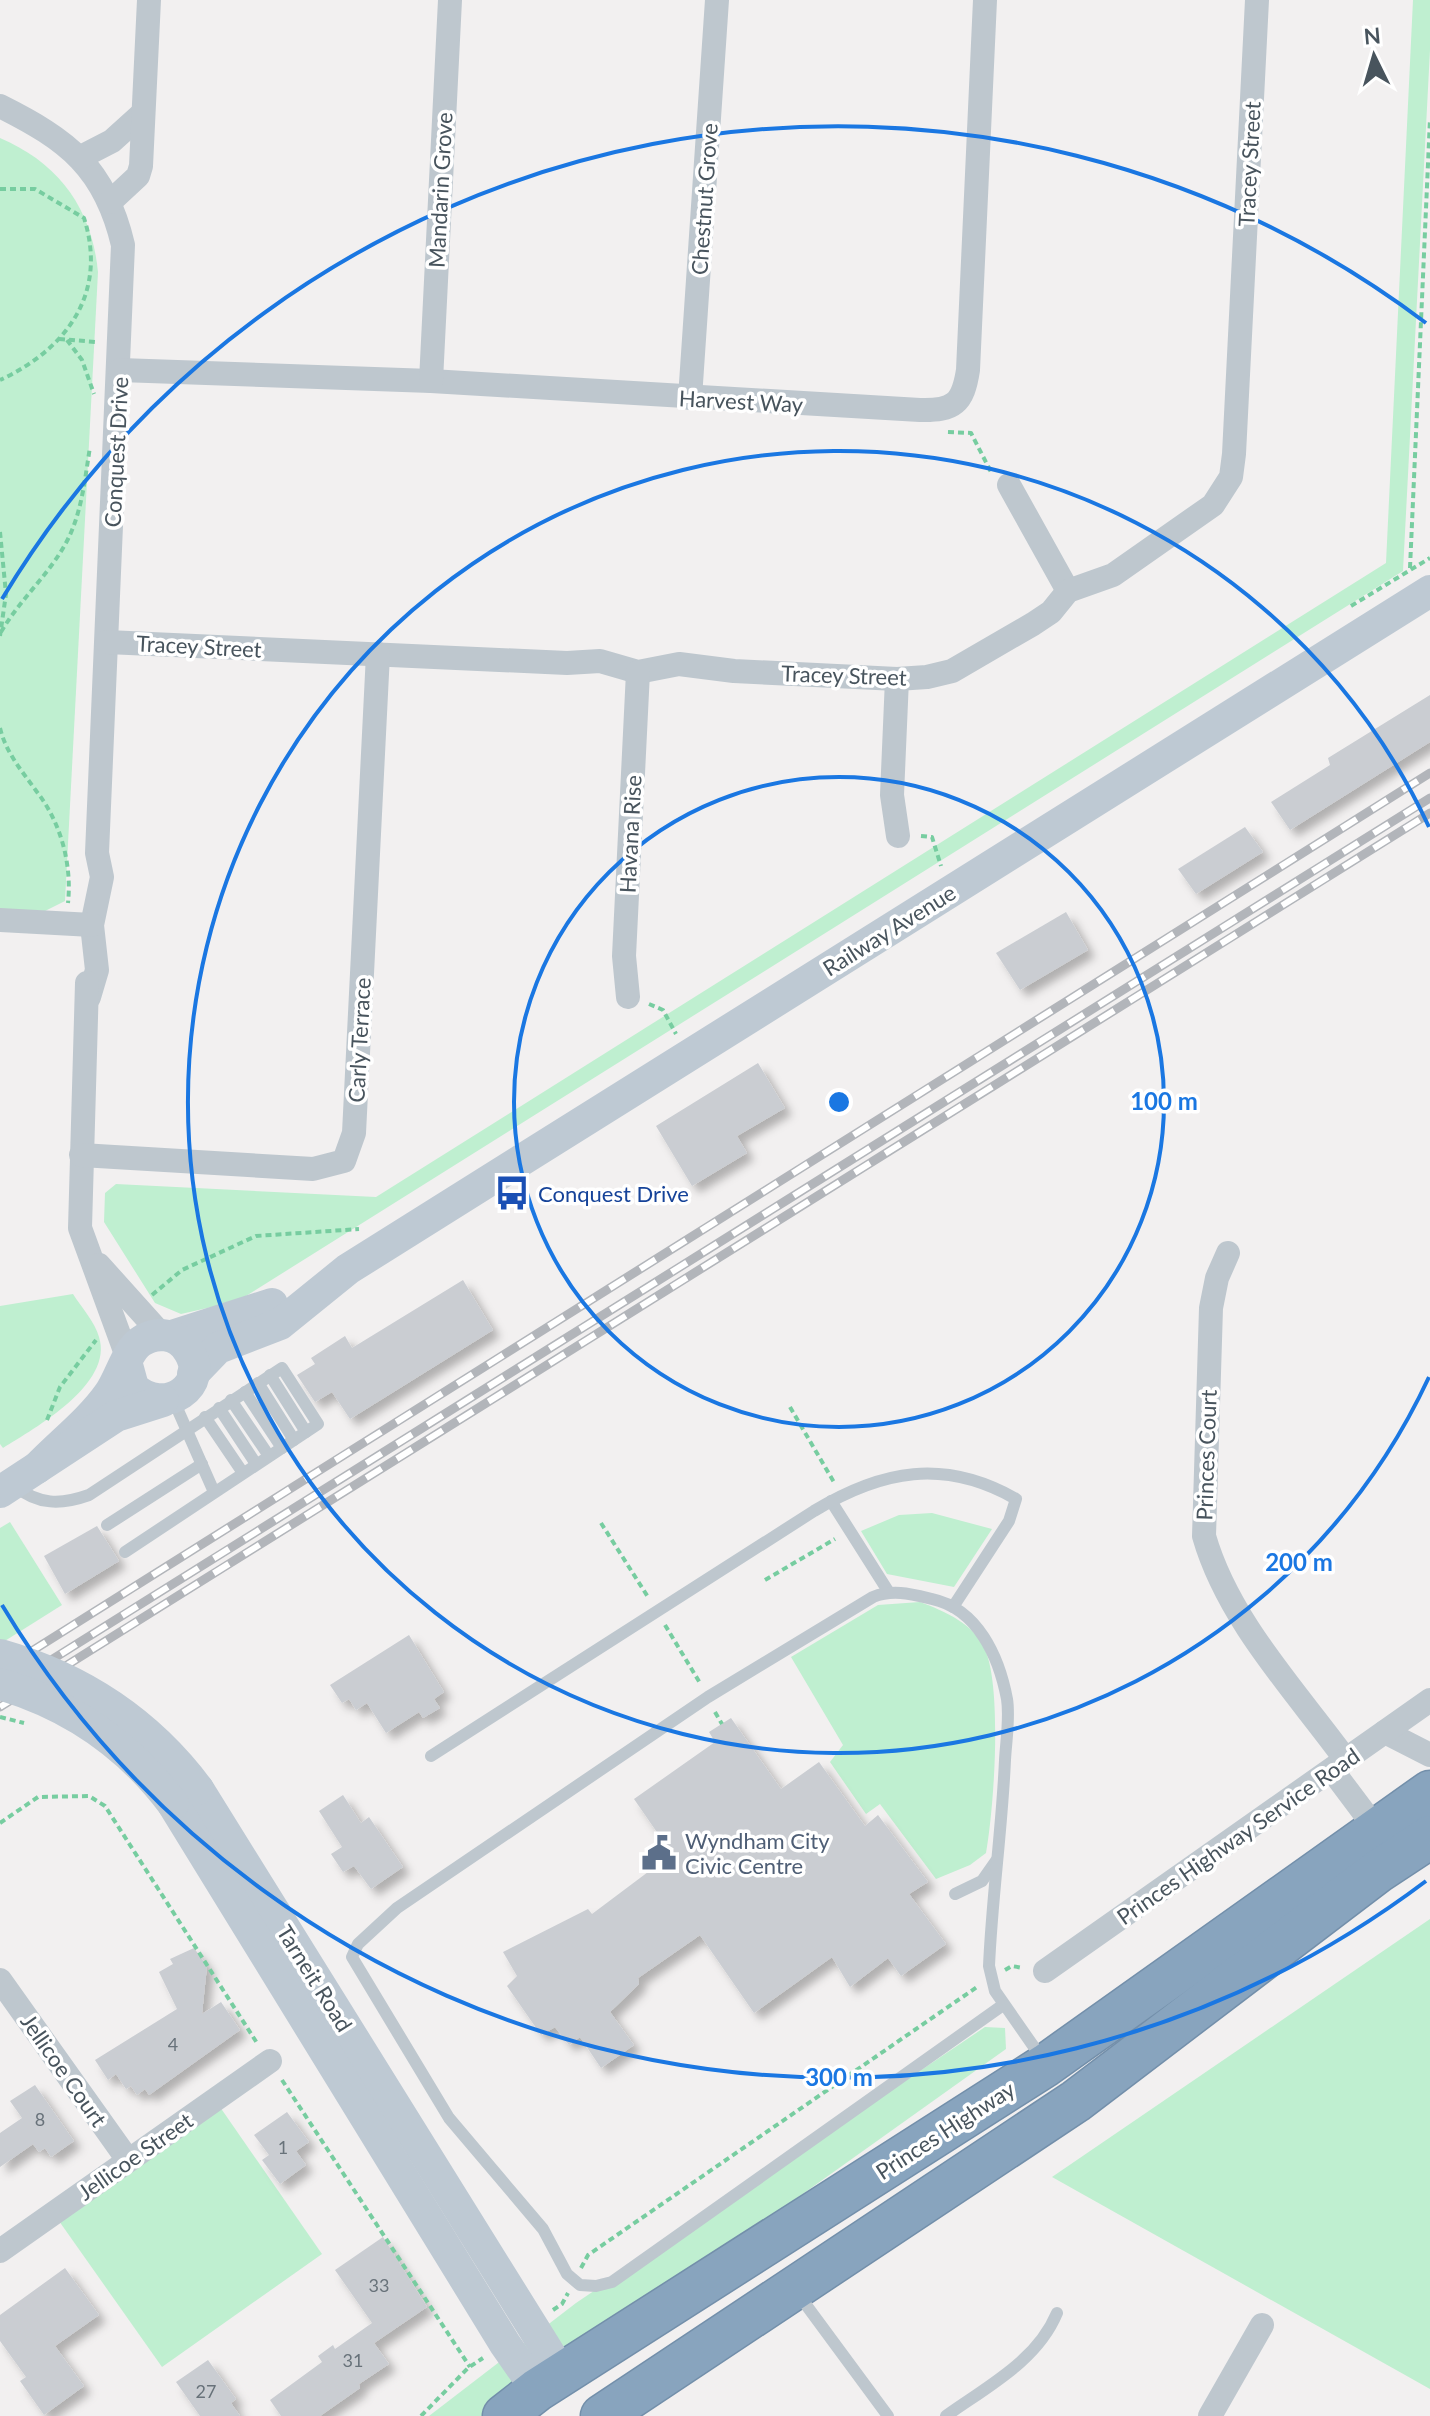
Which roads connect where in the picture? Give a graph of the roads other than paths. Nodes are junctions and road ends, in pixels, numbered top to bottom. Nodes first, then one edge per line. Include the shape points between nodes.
1 (149, 0) edge
2 (450, 0) edge
3 (717, 0) edge
4 (985, 0) edge
5 (1257, 0) edge
6 (0, 106) edge
7 (143, 113) junction
8 (81, 157) junction
9 (110, 202) junction
10 (120, 370) junction
11 (431, 381) junction
12 (690, 398) junction
13 (1009, 485) road end
14 (1420, 580) edge
15 (1068, 591) junction
16 (107, 642) junction
17 (378, 654) junction
18 (638, 672) junction
19 (897, 679) junction
20 (898, 836) road end
21 (0, 920) edge
22 (78, 923) junction
23 (628, 997) road end
24 (81, 1155) junction
25 (87, 1251) junction
26 (1228, 1253) dead end
27 (348, 1269) junction
28 (166, 1335) junction
29 (128, 1362) junction
30 (258, 1383) junction
31 (176, 1392) junction
32 (245, 1392) junction
33 (231, 1400) junction
34 (219, 1408) junction
35 (205, 1417) junction
36 (186, 1428) junction
37 (300, 1436) junction
38 (282, 1448) junction
39 (269, 1456) junction
40 (202, 1464) junction
41 (256, 1464) junction
42 (243, 1473) junction
43 (16, 1481) edge
44 (214, 1492) junction
45 (831, 1501) junction
46 (107, 1525) dead end
47 (125, 1552) dead end
48 (888, 1591) junction
49 (953, 1607) junction
50 (0, 1655) edge
51 (0, 1684) edge
52 (1430, 1700) edge
53 (1385, 1732) junction
54 (1430, 1755) edge
55 (431, 1756) dead end
56 (1339, 1765) junction
57 (1430, 1792) edge
58 (186, 1797) junction
59 (1377, 1830) junction
60 (1430, 1830) edge
61 (1430, 1837) edge
62 (998, 1858) junction
63 (955, 1894) dead end
64 (1045, 1971) road end
65 (0, 1980) edge
66 (1003, 2005) junction
67 (270, 2061) dead end
68 (1046, 2065) junction
69 (1076, 2101) junction
70 (128, 2160) junction
71 (0, 2251) edge
72 (794, 2288) junction
73 (1057, 2313) dead end
74 (1262, 2325) dead end
75 (550, 2382) junction
76 (504, 2416) edge
77 (576, 2416) edge
78 (585, 2416) edge
79 (602, 2416) edge
80 (888, 2416) edge
81 (946, 2416) edge
82 (1210, 2416) edge

1 - 7 street
2 - 11 street, Mandarin Grove
3 - 12 street, Chestnut Grove
4 - 12 street, Harvest Way via 968,370 962,397 934,410
5 - 15 street, Tracey Street via 1231,477 1213,505 1113,575
6 - 8 street, Conquest Drive via 44,128
7 - 8 street via 112,141
7 - 9 street via 138,176
8 - 9 street, Conquest Drive
9 - 10 street, Conquest Drive via 123,245
10 - 11 street, Harvest Way
10 - 16 street, Conquest Drive
11 - 12 street, Harvest Way
13 - 15 street
14 - 27 street, Railway Avenue
15 - 19 street, Tracey Street via 1042,618 952,671
16 - 17 street, Tracey Street
16 - 22 street, Conquest Drive via 97,853 102,877
17 - 18 street, Tracey Street via 600,661
17 - 24 street, Carly Terrace via 354,1133 344,1161 313,1169
18 - 19 street, Tracey Street via 679,664
18 - 23 street, Havana Rise via 624,956
19 - 20 street via 892,795
21 - 22 street
22 - 24 street, Conquest Drive via 89,997
24 - 25 street, Conquest Drive via 79,1219
25 - 28 street, Conquest Drive via 135,1309
25 - 29 street, Conquest Drive
26 - 56 street, Princes Court via 1211,1308 1204,1536 1214,1570 1237,1611
27 - 28 street, Railway Avenue via 247,1314
27 - 31 street, Railway Avenue via 280,1324 218,1348
28 - 29 street via 143,1340
28 - 31 street via 187,1347
29 - 31 street via 133,1387 151,1400
29 - 43 street via 108,1396
30 - 32 lane
30 - 37 lane
30 - 37 lane via 282,1368 318,1424
31 - 36 lane
31 - 43 street, Railway Avenue via 116,1416
32 - 33 lane
32 - 38 lane
33 - 34 lane
33 - 39 lane
34 - 35 lane
34 - 41 lane
35 - 36 lane
35 - 42 lane
36 - 40 lane
36 - 43 lane via 89,1495 71,1501 31,1499
37 - 38 lane
38 - 39 lane
39 - 41 lane
40 - 44 lane
40 - 46 lane
41 - 42 lane
42 - 44 lane
44 - 47 lane
45 - 48 lane
45 - 49 lane via 873,1480 925,1473 960,1476 1016,1499 1009,1521
45 - 55 lane
48 - 49 lane
48 - 66 lane via 708,1697 409,1899 358,1944 352,1957 449,2118 543,2229 567,2274 596,2286 612,2282
49 - 62 lane via 968,1617 996,1654 1007,1702
50 - 58 street, Tarneit Road, bridge via 61,1675 103,1698 158,1743
51 - 58 street, Tarneit Road, bridge via 57,1704
52 - 53 street, Princes Highway Service Road
53 - 54 street
53 - 56 street, Princes Highway Service Road
56 - 59 street
56 - 64 street, Princes Highway Service Road
57 - 59 highway, Princes Highway
58 - 75 street, Tarneit Road
59 - 60 highway
59 - 68 highway, Princes Highway
61 - 69 highway
62 - 63 lane via 982,1881
62 - 66 lane via 991,1914 992,1977
65 - 70 street, Jellicoe Court
66 - 68 lane
67 - 70 street, Jellicoe Street
68 - 69 highway
68 - 75 highway, Princes Highway
69 - 72 highway
70 - 71 street, Jellicoe Street
72 - 79 highway
72 - 80 lane
73 - 81 lane via 1029,2357
74 - 82 street
75 - 76 highway, Princes Highway
75 - 77 highway
75 - 78 highway

